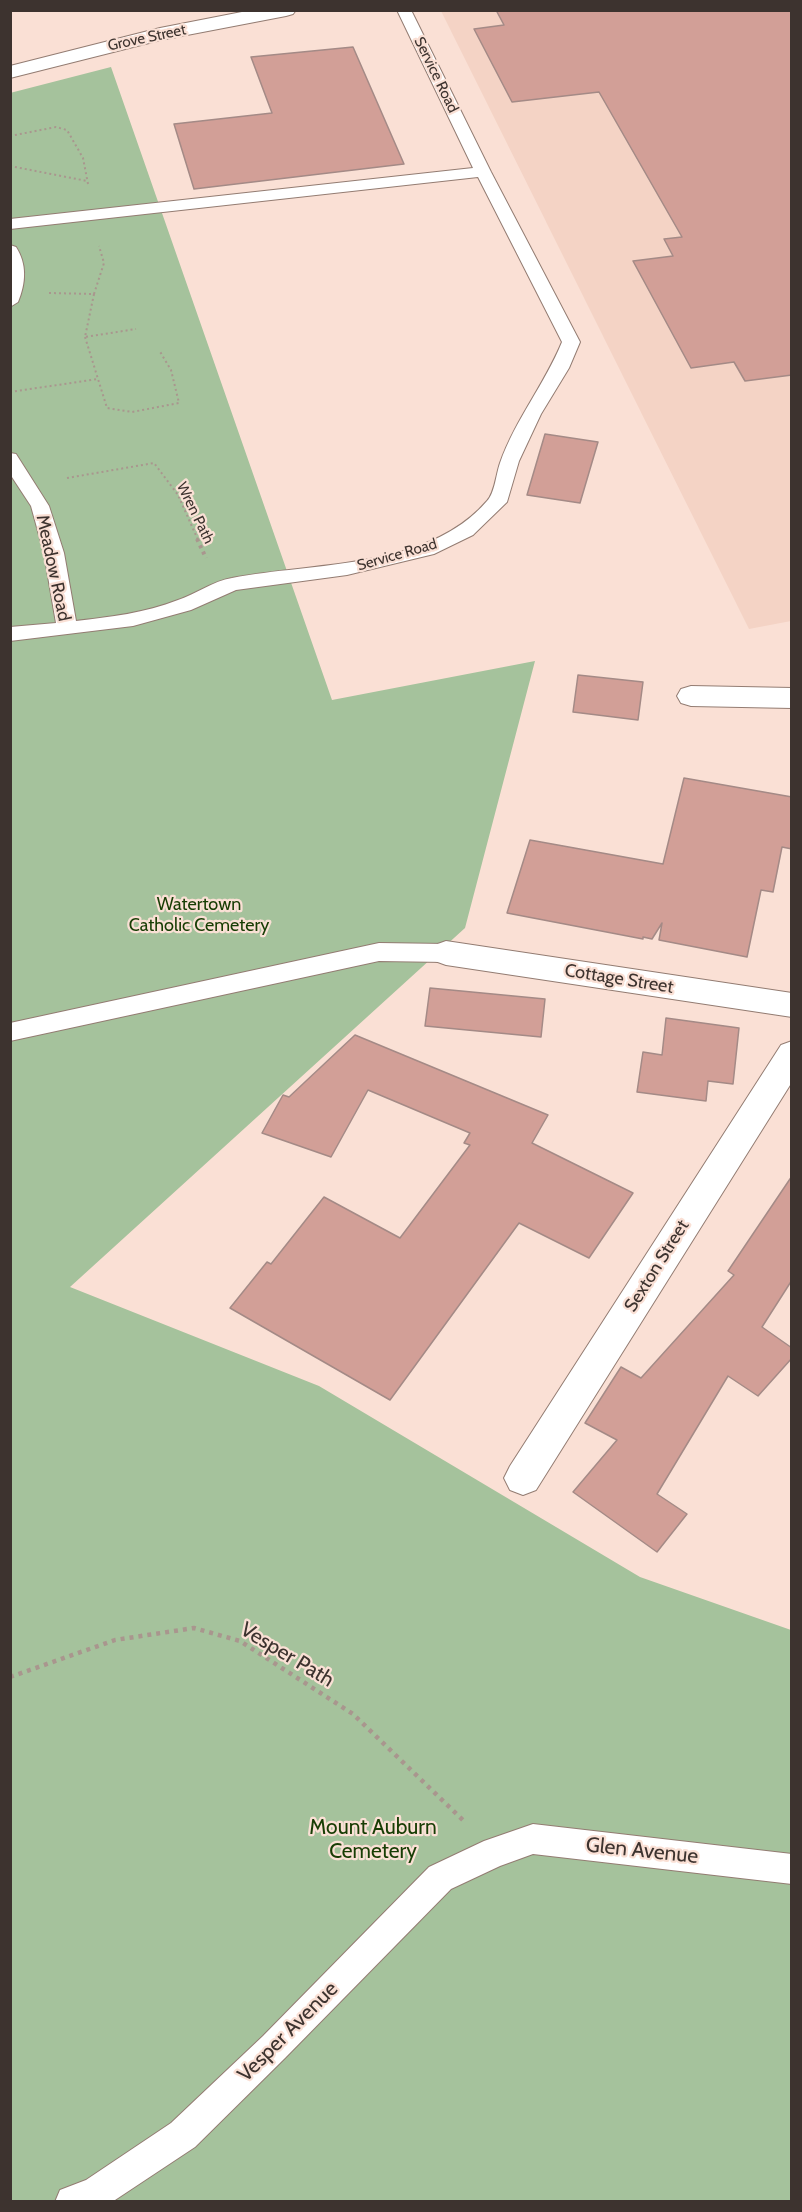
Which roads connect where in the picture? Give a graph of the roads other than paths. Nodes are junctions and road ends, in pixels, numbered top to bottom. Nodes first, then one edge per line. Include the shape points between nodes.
1 (286, 10) edge
2 (404, 10) edge
3 (10, 72) edge
4 (483, 172) junction
5 (10, 224) edge
6 (10, 250) edge
7 (13, 297) edge
8 (10, 458) edge
9 (67, 629) junction
10 (10, 634) edge
11 (691, 696) dead end
12 (792, 698) edge
13 (446, 953) joint
14 (792, 1005) edge
15 (10, 1032) edge
16 (792, 1054) edge
17 (523, 1478) dead end
18 (495, 1852) joint
19 (792, 1869) edge
20 (72, 2202) edge

1 - 3 street, Grove Street via 160,34
2 - 4 lane, Service Road
4 - 5 lane
4 - 9 lane, Service Road via 571,342 510,461 498,502 466,531 427,550 347,569 232,584 133,620
6 - 7 lane via 17,271
8 - 9 lane, Meadow Road via 40,506 54,553
9 - 10 lane, Meadow Road
11 - 12 street
13 - 14 street, Cottage Street
13 - 15 lane via 379,952
16 - 17 street, Sexton Street
18 - 19 lane, Glen Avenue via 533,1839
18 - 20 lane, Vesper Avenue via 440,1878 183,2135 97,2192

